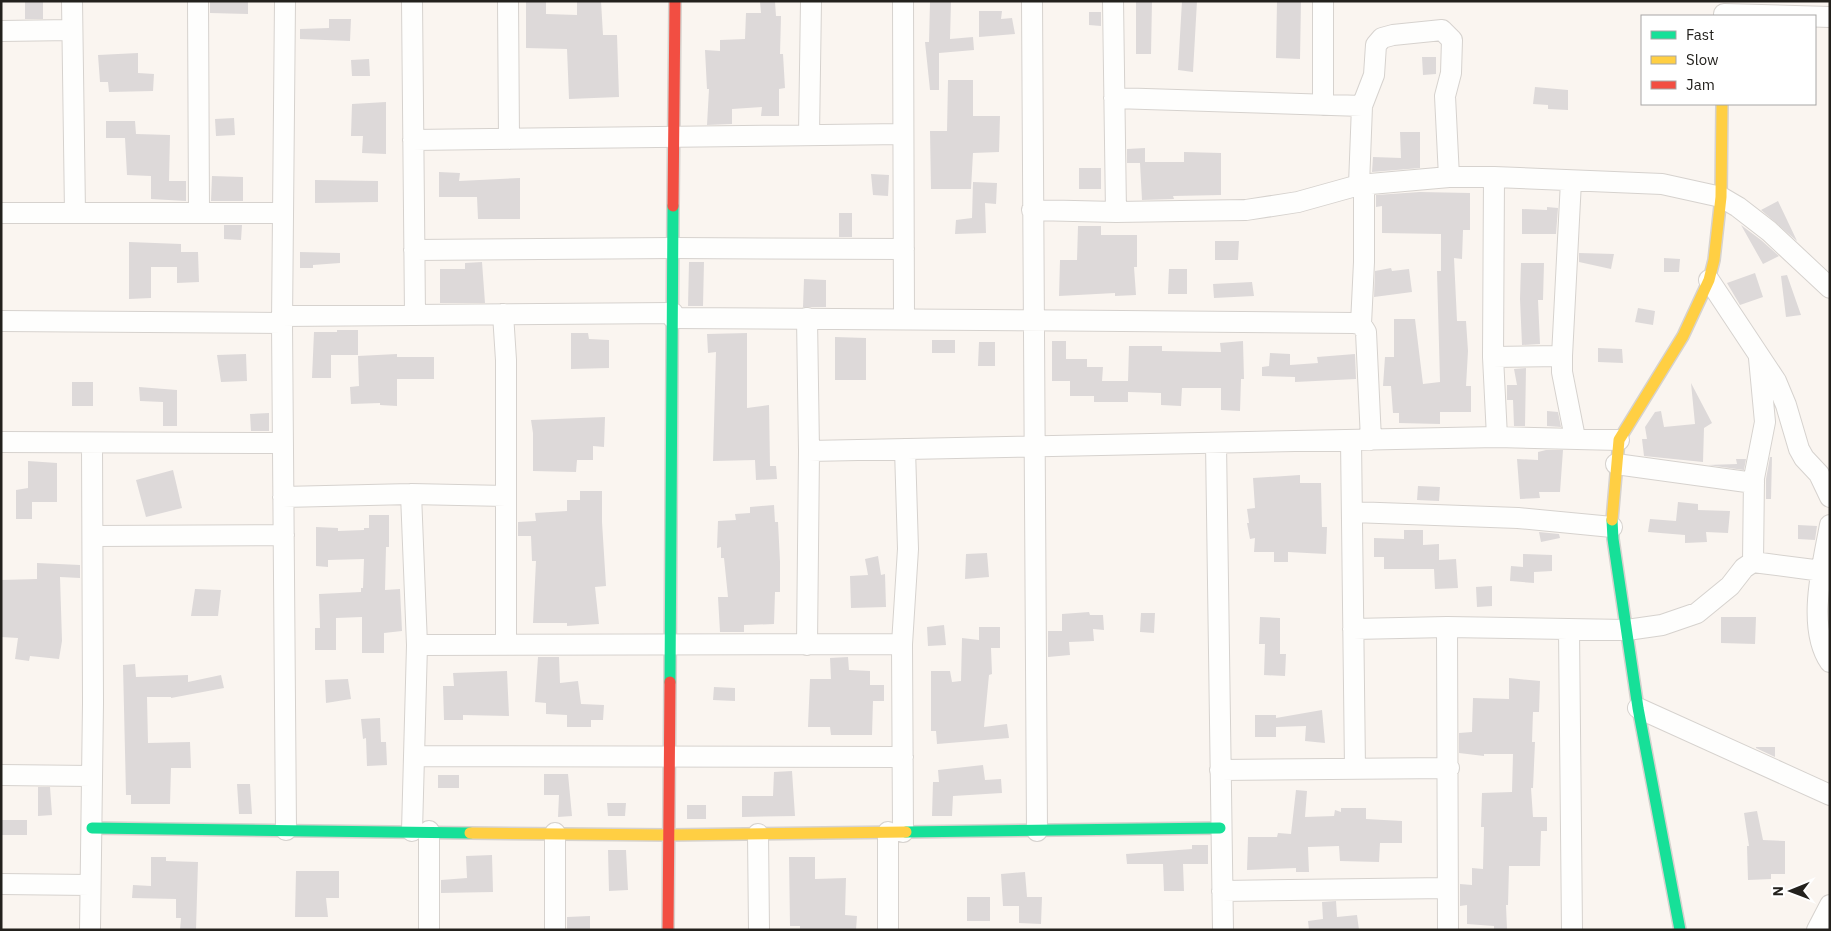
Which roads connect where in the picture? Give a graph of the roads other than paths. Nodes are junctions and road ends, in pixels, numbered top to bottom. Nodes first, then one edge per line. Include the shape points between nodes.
1 (72, 1) edge
2 (198, 1) edge
3 (285, 1) edge
4 (412, 1) edge
5 (508, 1) edge
6 (675, 1) edge
7 (810, 1) edge
8 (903, 1) edge
9 (1032, 1) edge
10 (1113, 1) edge
11 (1323, 1) edge
12 (1724, 11) edge
13 (1795, 15) edge
14 (1816, 16) edge
15 (1830, 17) edge
16 (72, 30) junction
17 (1, 31) edge
18 (1114, 98) junction
19 (1323, 105) junction
20 (1722, 105) edge
21 (1362, 106) junction
22 (903, 134) junction
23 (809, 135) junction
24 (674, 136) junction
25 (509, 139) junction
26 (413, 140) junction
27 (1494, 176) junction
28 (1449, 177) junction
29 (1571, 181) junction
30 (1362, 184) junction
31 (1720, 197) junction
32 (1032, 210) junction
33 (1116, 212) junction
34 (1, 213) edge
35 (75, 213) junction
36 (199, 213) junction
37 (283, 213) junction
38 (673, 248) junction
39 (904, 249) junction
40 (414, 250) junction
41 (1709, 280) junction
42 (1830, 288) edge
43 (503, 314) junction
44 (415, 315) junction
45 (673, 315) junction
46 (807, 318) junction
47 (904, 318) junction
48 (282, 320) junction
49 (1, 322) edge
50 (1033, 322) junction
51 (1361, 324) junction
52 (1759, 354) junction
53 (1562, 356) junction
54 (1493, 357) junction
55 (1496, 437) junction
56 (1575, 438) junction
57 (1361, 440) junction
58 (1618, 440) junction
59 (1, 442) edge
60 (92, 443) junction
61 (283, 443) junction
62 (1216, 443) junction
63 (1034, 446) junction
64 (905, 449) junction
65 (809, 451) junction
66 (1616, 464) junction
67 (1754, 483) junction
68 (411, 494) junction
69 (506, 496) junction
70 (283, 497) junction
71 (1830, 497) edge
72 (1352, 512) junction
73 (1830, 525) edge
74 (1612, 527) junction
75 (284, 535) junction
76 (94, 536) junction
77 (1754, 562) junction
78 (1822, 571) junction
79 (1447, 627) junction
80 (1353, 629) junction
81 (1569, 630) junction
82 (1627, 630) junction
83 (902, 644) junction
84 (417, 645) junction
85 (506, 645) junction
86 (670, 645) junction
87 (806, 645) junction
88 (1830, 662) edge
89 (1638, 708) junction
90 (416, 756) junction
91 (669, 756) junction
92 (903, 757) junction
93 (1355, 768) junction
94 (1449, 768) junction
95 (1220, 770) junction
96 (1, 775) edge
97 (91, 776) junction
98 (1830, 795) edge
99 (92, 828) junction
100 (1220, 828) junction
101 (286, 830) junction
102 (421, 831) junction
103 (1037, 831) junction
104 (896, 832) junction
105 (555, 833) junction
106 (669, 834) junction
107 (758, 834) junction
108 (1, 884) edge
109 (90, 885) junction
110 (1447, 888) junction
111 (1222, 891) junction
112 (1830, 905) edge
113 (1676, 929) edge
114 (90, 930) edge
115 (429, 930) edge
116 (555, 930) edge
117 (668, 930) edge
118 (759, 930) edge
119 (888, 930) edge
120 (1224, 930) edge
121 (1448, 930) edge
122 (1572, 930) edge
123 (1817, 930) edge

1 - 16 street
2 - 36 street
3 - 37 street
4 - 26 street
5 - 25 street
6 - 24 street
7 - 23 street
8 - 22 street
9 - 32 street
10 - 18 street
11 - 19 street
12 - 13 street
14 - 15 street
16 - 17 street
16 - 35 street
18 - 19 street
18 - 33 street
19 - 21 street
20 - 31 street
21 - 28 street via 1374,75 1376,45 1382,38 1442,30 1448,34 1452,40 1451,73 1445,96
21 - 30 street
22 - 23 street
22 - 39 street
23 - 24 street
24 - 25 street
24 - 38 street
25 - 26 street
26 - 40 street
27 - 28 street
27 - 29 street
27 - 54 street
28 - 30 street
29 - 31 street via 1662,184
29 - 53 street
30 - 33 street via 1298,202 1246,210
30 - 51 street via 1364,262
31 - 41 street via 1717,242
31 - 42 street via 1769,231
32 - 33 street
32 - 50 street
34 - 35 street
35 - 36 street
36 - 37 street
37 - 48 street
38 - 39 street
38 - 40 street
38 - 45 street
39 - 47 street
40 - 44 street
41 - 52 street
41 - 58 street via 1683,336
43 - 44 street
43 - 45 street
43 - 69 street
44 - 48 street
45 - 46 street
45 - 86 street
46 - 47 street
46 - 65 street
47 - 50 street
48 - 49 street
48 - 61 street
50 - 51 street
50 - 63 street
51 - 57 street via 1366,332
52 - 67 street via 1765,427
52 - 71 street via 1779,388 1799,449 1819,474
53 - 54 street
53 - 56 street via 1562,372
54 - 55 street
55 - 56 street
55 - 57 street
56 - 58 street
57 - 62 street
57 - 72 street
58 - 66 street
59 - 60 street
60 - 61 street
60 - 76 street
61 - 70 street
62 - 63 street
62 - 95 street
63 - 64 street
63 - 103 street
64 - 65 street
64 - 83 street via 908,548
65 - 87 street
66 - 67 street
66 - 74 street
67 - 77 street
68 - 69 street
68 - 70 street
68 - 84 street
69 - 85 street
70 - 75 street
72 - 74 street via 1534,518
72 - 80 street
73 - 78 street
74 - 82 street
75 - 76 street
75 - 101 street
76 - 97 street
77 - 78 street
77 - 82 street via 1697,613 1662,625
78 - 88 street via 1819,634
79 - 80 street
79 - 81 street
79 - 94 street
80 - 93 street
81 - 82 street
81 - 122 street
82 - 89 street
83 - 87 street
83 - 92 street
84 - 85 street
84 - 90 street
85 - 86 street
86 - 87 street
86 - 91 street
89 - 98 street
89 - 113 street
90 - 91 street
90 - 102 street
91 - 92 street
91 - 106 street
92 - 104 street
93 - 94 street
93 - 95 street
94 - 110 street
95 - 100 street
96 - 97 street
97 - 99 street
99 - 101 street
99 - 109 street
100 - 103 street
100 - 111 street
101 - 102 street
102 - 105 street
102 - 115 street
103 - 104 street
104 - 107 street
104 - 119 street
105 - 106 street
105 - 116 street
106 - 107 street
106 - 117 street
107 - 118 street
108 - 109 street
109 - 114 street
110 - 111 street
110 - 121 street
111 - 120 street
112 - 123 street

